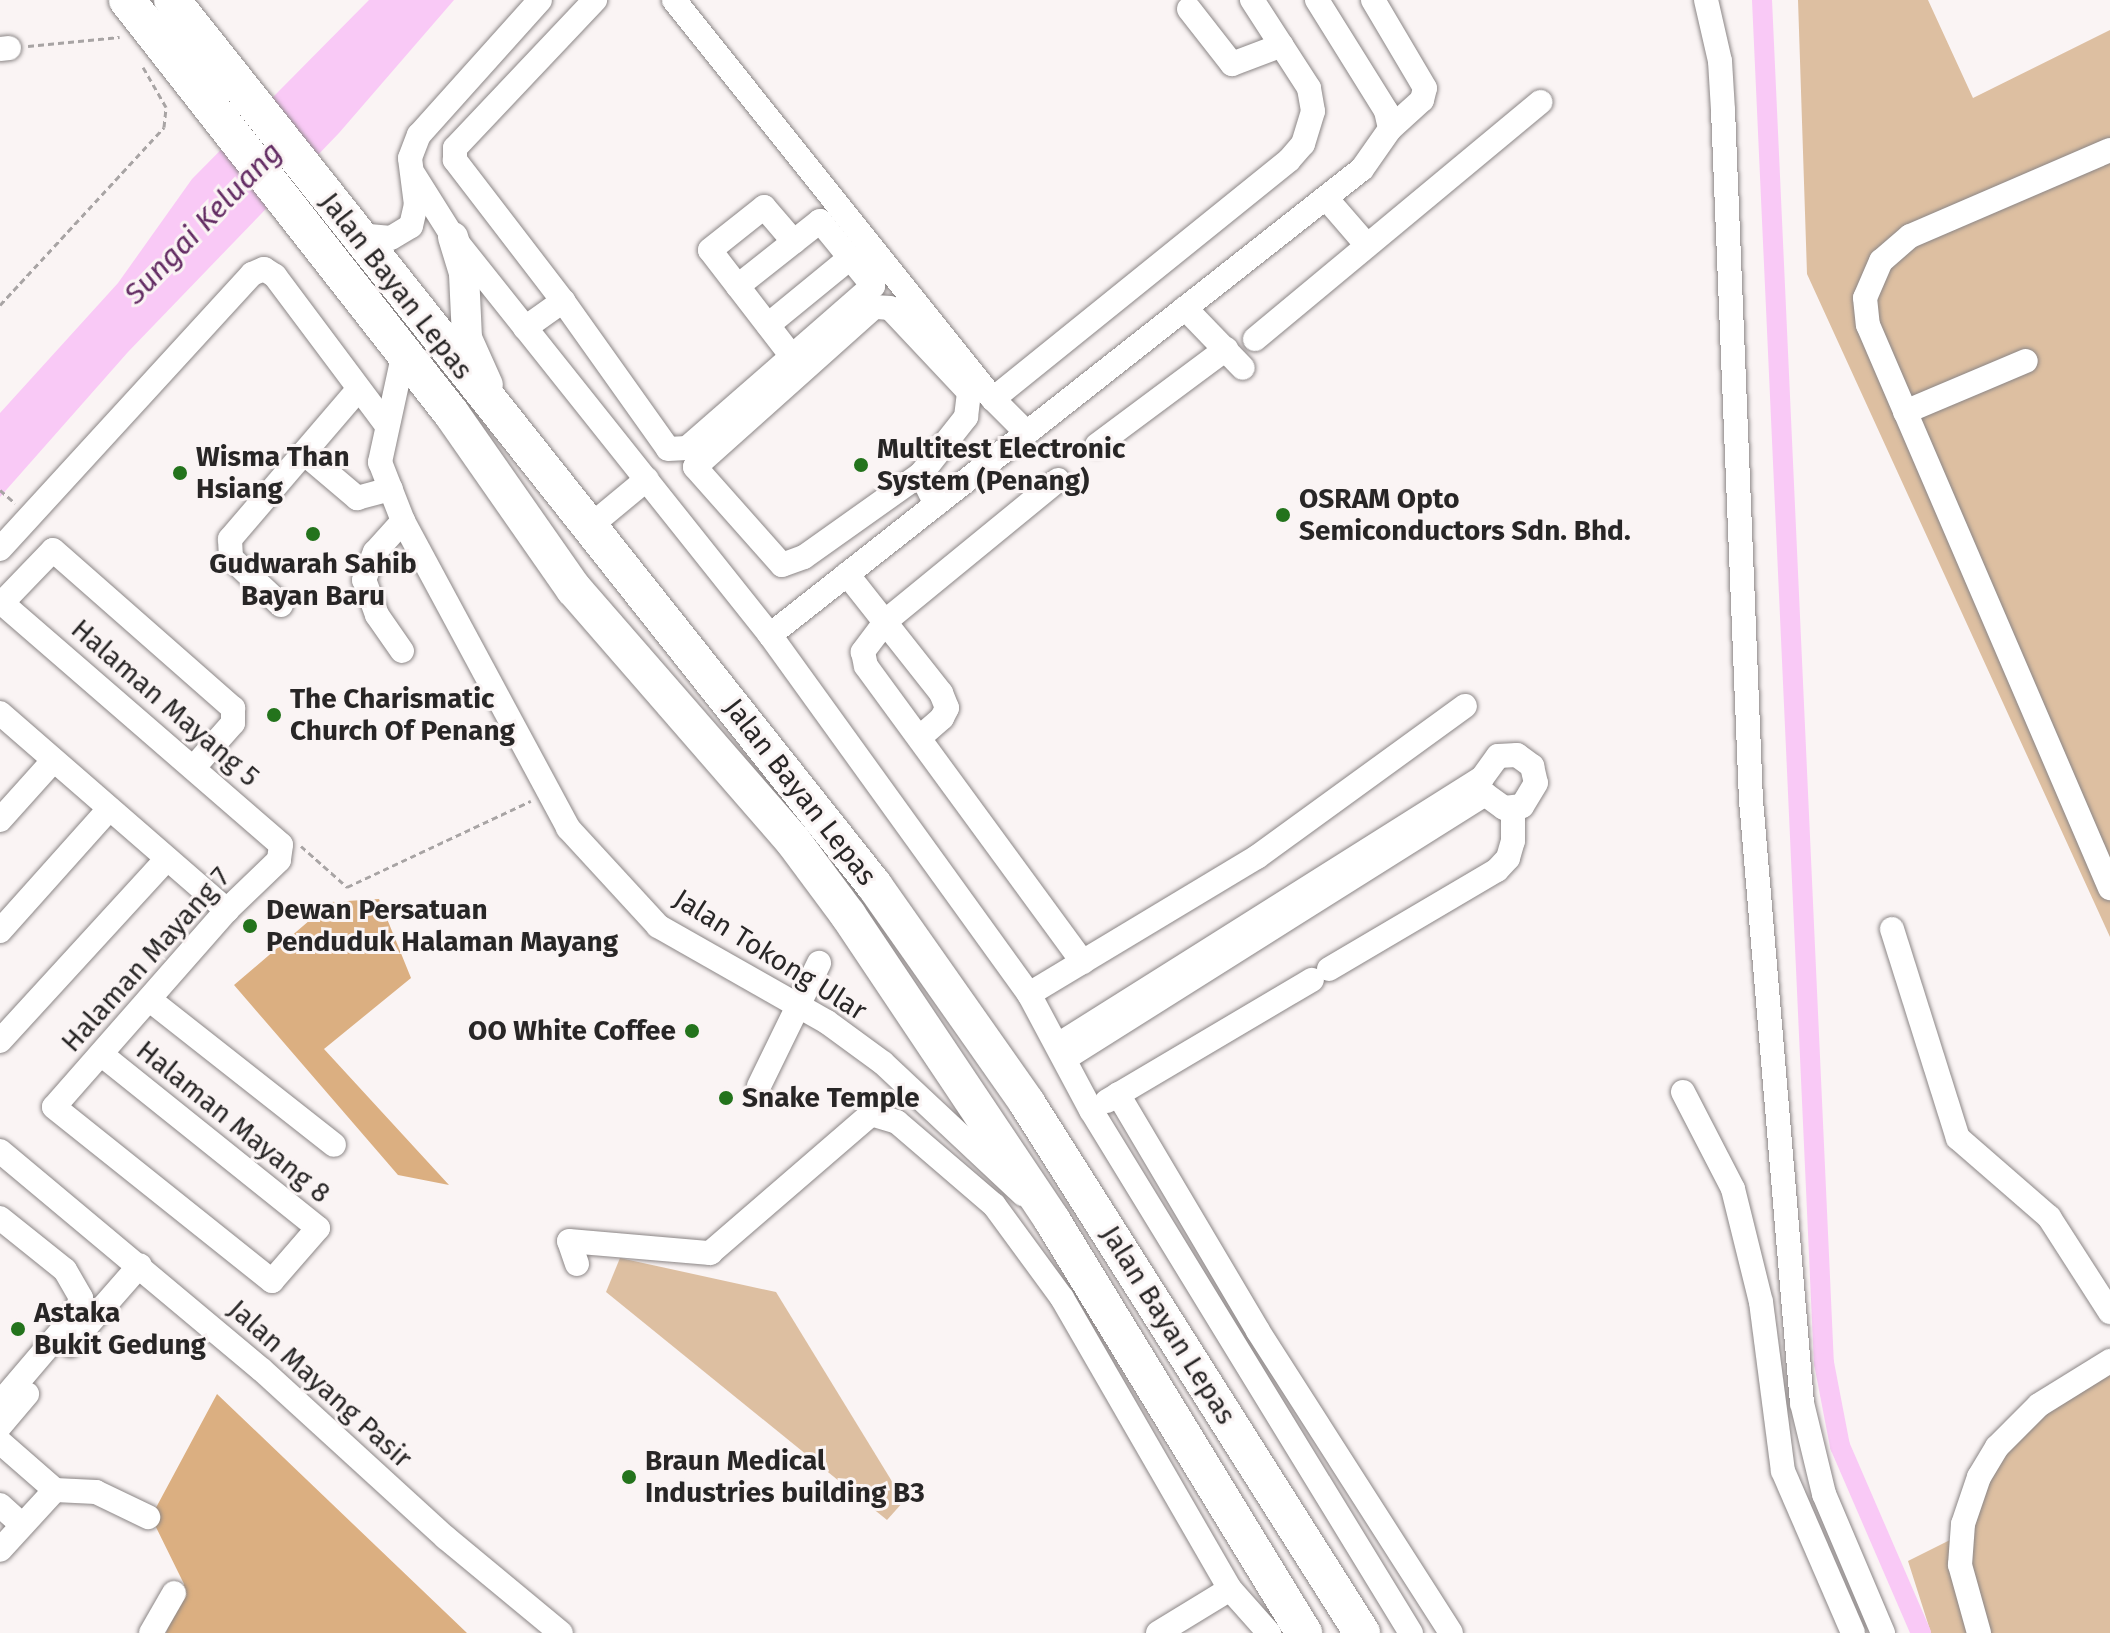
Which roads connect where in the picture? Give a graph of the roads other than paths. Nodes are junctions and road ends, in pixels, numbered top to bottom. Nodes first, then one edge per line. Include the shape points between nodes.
1 (127, 0) edge
2 (172, 0) edge
3 (540, 0) edge
4 (595, 0) edge
5 (674, 0) edge
6 (1252, 0) edge
7 (1373, 0) edge
8 (1706, 0) edge
9 (1329, 5) edge
10 (1189, 9) dead end
11 (1282, 45) junction
12 (211, 82) junction
13 (1540, 102) dead end
14 (1390, 129) junction
15 (2110, 150) edge
16 (414, 175) junction
17 (1326, 198) junction
18 (311, 207) junction
19 (358, 235) junction
20 (453, 237) junction
21 (794, 242) junction
22 (1365, 243) junction
23 (850, 258) junction
24 (738, 286) junction
25 (563, 301) junction
26 (1185, 308) junction
27 (768, 325) junction
28 (525, 328) junction
29 (1255, 339) dead end
30 (1226, 349) junction
31 (404, 352) junction
32 (790, 354) junction
33 (2026, 361) dead end
34 (1243, 368) dead end
35 (357, 391) junction
36 (993, 399) junction
37 (1905, 412) junction
38 (385, 423) junction
39 (1027, 433) junction
40 (514, 434) junction
41 (1097, 445) dead end
42 (304, 453) junction
43 (921, 474) junction
44 (647, 479) junction
45 (1058, 480) dead end
46 (391, 489) junction
47 (936, 505) junction
48 (403, 521) junction
49 (589, 527) junction
50 (0, 549) edge
51 (847, 574) junction
52 (4, 596) edge
53 (281, 605) dead end
54 (886, 621) junction
55 (770, 635) junction
56 (402, 651) dead end
57 (1465, 706) dead end
58 (0, 713) edge
59 (919, 738) junction
60 (53, 761) junction
61 (195, 766) junction
62 (1484, 786) junction
63 (109, 809) junction
64 (1513, 809) junction
65 (0, 820) edge
66 (281, 849) joint
67 (167, 859) junction
68 (2110, 888) edge
69 (227, 910) junction
70 (1892, 929) dead end
71 (0, 931) edge
72 (1083, 962) junction
73 (819, 963) dead end
74 (1029, 994) junction
75 (150, 1000) junction
76 (796, 1006) junction
77 (0, 1041) edge
78 (1061, 1052) junction
79 (101, 1054) junction
80 (759, 1086) dead end
81 (1683, 1092) dead end
82 (1118, 1094) junction
83 (54, 1107) joint
84 (1091, 1110) junction
85 (334, 1145) dead end
86 (0, 1151) edge
87 (0, 1218) edge
88 (1052, 1220) junction
89 (577, 1264) dead end
90 (140, 1265) junction
91 (2110, 1312) edge
92 (1258, 1331) junction
93 (1234, 1344) junction
94 (2110, 1361) edge
95 (0, 1403) edge
96 (0, 1426) edge
97 (0, 1442) edge
98 (55, 1490) junction
99 (0, 1505) edge
100 (148, 1517) dead end
101 (22, 1525) junction
102 (0, 1550) edge
103 (1230, 1589) junction
104 (174, 1593) dead end
105 (1259, 1630) edge
106 (151, 1633) edge
107 (561, 1633) edge
108 (1158, 1633) edge
109 (1304, 1633) edge
110 (1362, 1633) edge
111 (1411, 1633) edge
112 (1451, 1633) edge
113 (1853, 1633) edge
114 (1883, 1633) edge
115 (1979, 1633) edge

1 - 12 highway, Jalan Bayan Lepas via 145,48
2 - 12 highway, Jalan Bayan Lepas
3 - 16 street via 419,135 410,158
4 - 25 street via 455,148 455,160
5 - 36 street
6 - 11 street
7 - 14 street via 1425,88 1412,112
8 - 114 street via 1720,61 1751,800 1802,1403 1824,1494
9 - 14 street via 1386,111
10 - 11 street via 1232,64
11 - 36 street via 1309,88 1313,111 1303,144
12 - 18 highway, Jalan Bayan Lepas
13 - 22 street
14 - 17 street via 1362,169
15 - 37 street via 1910,236 1881,261 1865,298 1868,325
16 - 19 street via 415,218 407,232 391,238
16 - 20 street
17 - 22 street
17 - 26 street
18 - 19 highway, Jalan Bayan Lepas
18 - 31 highway, Jalan Bayan Lepas
19 - 40 highway, Jalan Bayan Lepas
20 - 28 street
20 - 40 main road via 464,274 467,338
21 - 23 street via 820,221
21 - 24 street
21 - 24 street via 764,207 753,215 710,250
22 - 29 street
23 - 27 street
23 - 32 street via 873,286
24 - 27 street
25 - 28 street
25 - 32 street via 668,449 687,448
26 - 30 street
26 - 39 street
27 - 32 street
28 - 44 street
30 - 34 street
30 - 41 street
31 - 38 street, Jalan Tokong Ular
31 - 88 highway, Jalan Bayan Lepas via 574,589 793,841 911,1003
33 - 37 street
35 - 38 street
35 - 42 street
35 - 50 street via 275,276 264,269 252,274
36 - 39 street
37 - 68 street
38 - 46 street, Jalan Tokong Ular via 380,462
39 - 47 street
40 - 49 highway, Jalan Bayan Lepas
42 - 46 street via 357,498
42 - 53 street via 226,549
43 - 43 street via 966,417 969,392 890,308 874,307 695,467 782,565 804,557
43 - 47 street
44 - 49 street
44 - 55 street
45 - 54 street
46 - 48 street, Jalan Tokong Ular
47 - 51 street
48 - 56 street via 375,552 364,580 377,615
48 - 76 street, Jalan Tokong Ular via 568,828 658,926
49 - 110 highway, Jalan Bayan Lepas via 874,885 1027,1103
51 - 54 street
51 - 55 street
52 - 61 street, Halaman Mayang 5
52 - 61 street via 53,550 233,708 233,723
54 - 59 street via 868,638 866,666
54 - 59 street via 947,708
55 - 74 street
57 - 72 street via 1257,857
58 - 60 street
59 - 72 street
60 - 63 street
60 - 65 street
61 - 66 street, Halaman Mayang 5
62 - 64 street via 1496,806
62 - 64 street via 1498,756 1525,759 1536,783 1529,800
62 - 78 street
63 - 67 street
63 - 71 street
64 - 82 street via 1513,841 1497,870
66 - 69 street, Halaman Mayang 7
67 - 69 street
67 - 77 street
69 - 75 street, Halaman Mayang 7
70 - 91 street via 1958,1138 2049,1217
72 - 74 street
73 - 76 street
74 - 78 street
75 - 79 street, Halaman Mayang 7
75 - 85 street
76 - 80 street
76 - 88 street, Jalan Tokong Ular via 883,1063
78 - 84 street
79 - 83 street, Halaman Mayang 7
79 - 83 street, Halaman Mayang 8 via 318,1228 272,1281
81 - 113 street via 1733,1189 1761,1302 1783,1471
82 - 84 street
82 - 92 street
84 - 93 street
86 - 90 street, Jalan Mayang Pasir
87 - 95 street via 65,1270 81,1298 75,1315
88 - 109 highway, Jalan Bayan Lepas
89 - 103 street via 569,1241 710,1253 871,1114 897,1122 994,1205 1062,1298
90 - 96 street
90 - 107 street, Jalan Mayang Pasir via 446,1538
92 - 93 street
92 - 112 street
93 - 111 street
94 - 115 street via 2039,1405 1997,1447 1979,1477 1963,1524 1960,1565
97 - 98 street
98 - 100 street via 96,1492
98 - 101 street
99 - 101 street
101 - 102 street
103 - 105 street
103 - 108 street
104 - 106 street

